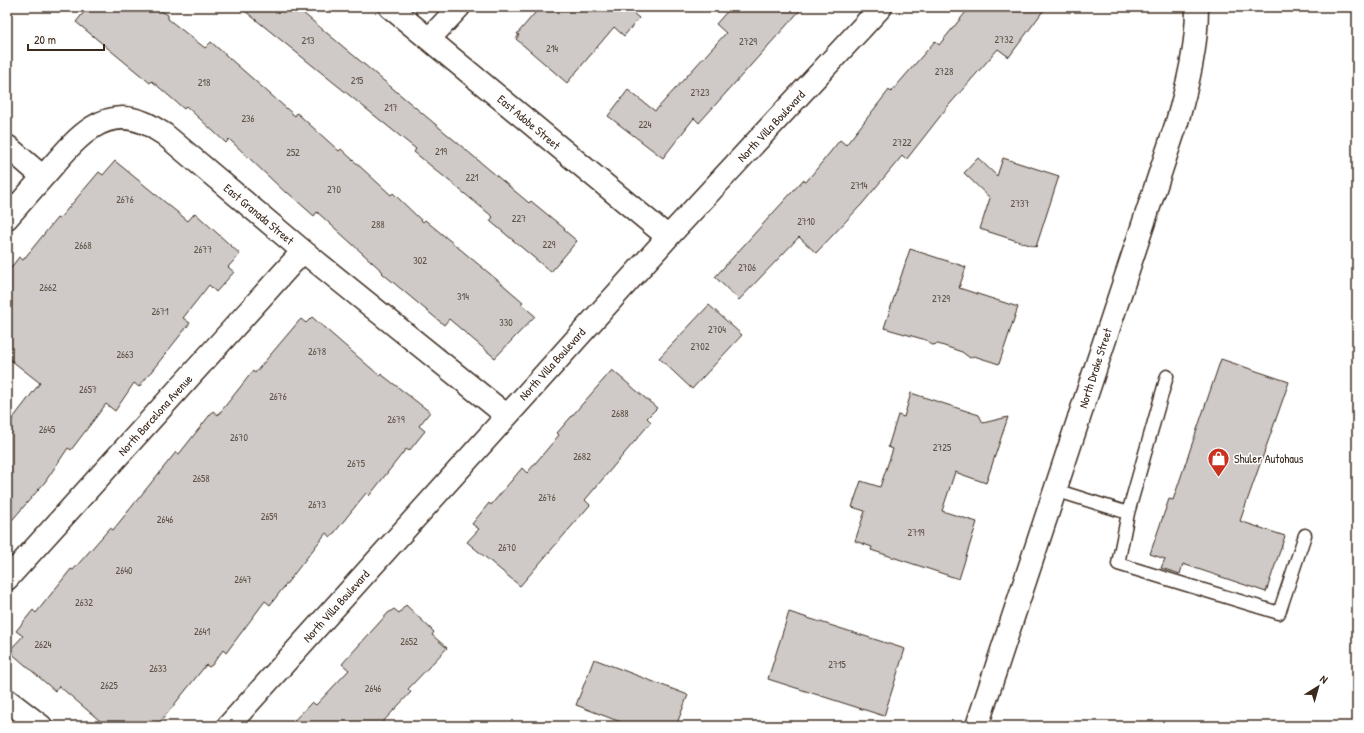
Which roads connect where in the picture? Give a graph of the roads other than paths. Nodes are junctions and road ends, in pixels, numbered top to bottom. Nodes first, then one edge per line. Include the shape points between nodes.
1 (390, 7) edge
2 (459, 7) edge
3 (881, 7) edge
4 (1197, 7) edge
5 (429, 39) junction
6 (7, 146) edge
7 (44, 177) junction
8 (7, 218) edge
9 (668, 237) junction
10 (304, 251) junction
11 (1167, 376) dead end
12 (506, 416) junction
13 (1055, 490) junction
14 (1128, 513) junction
15 (1305, 535) dead end
16 (7, 579) edge
17 (7, 700) edge
18 (41, 726) edge
19 (228, 726) edge
20 (977, 726) edge

1 - 5 street, East Adobe Street
2 - 5 street
3 - 9 street, North Villa Boulevard
4 - 13 street, North Drake Street via 1188,85
5 - 9 street, East Adobe Street
6 - 7 street
7 - 8 street, East Granada Street
7 - 10 street, East Granada Street via 80,136 102,122 122,117 145,123 164,134
9 - 12 street, North Villa Boulevard
10 - 12 street, East Granada Street
10 - 16 street, North Barcelona Avenue
11 - 14 lane
12 - 19 street, North Villa Boulevard
13 - 14 lane
13 - 20 street, North Drake Street
14 - 15 lane via 1118,564 1279,613
17 - 18 street

